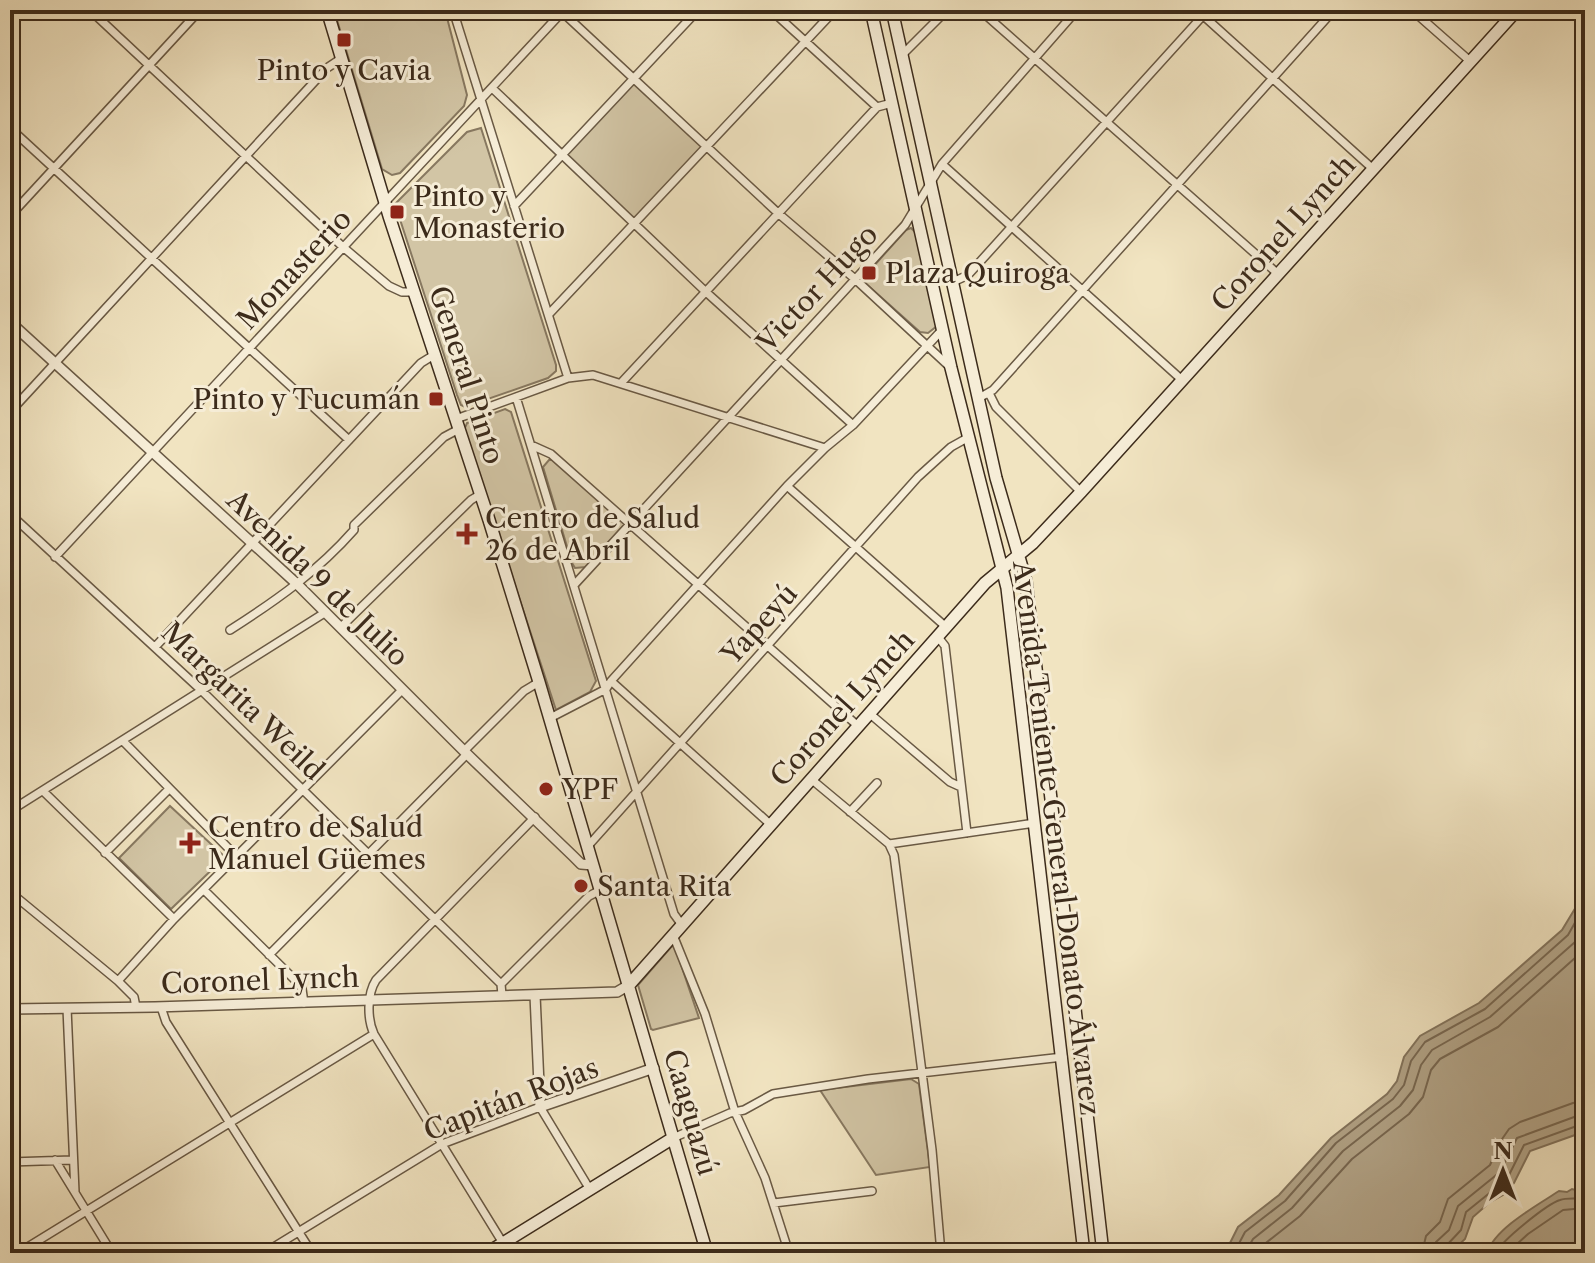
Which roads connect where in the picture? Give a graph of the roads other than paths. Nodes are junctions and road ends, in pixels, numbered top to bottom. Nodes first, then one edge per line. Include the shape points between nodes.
1 (19, 10) edge
2 (90, 10) edge
3 (200, 10) edge
4 (327, 10) edge
5 (453, 10) edge
6 (698, 10) edge
7 (771, 10) edge
8 (835, 10) edge
9 (871, 10) edge
10 (892, 10) edge
11 (947, 10) edge
12 (980, 10) edge
13 (1077, 10) edge
14 (1334, 10) edge
15 (1412, 10) edge
16 (1517, 10) edge
17 (562, 11) edge
18 (1203, 12) edge
19 (10, 20) edge
20 (805, 42) junction
21 (902, 55) junction
22 (342, 58) junction
23 (1033, 58) junction
24 (1471, 62) junction
25 (150, 66) junction
26 (1274, 78) junction
27 (633, 79) junction
28 (492, 88) junction
29 (480, 100) junction
30 (892, 103) junction
31 (877, 107) junction
32 (1108, 122) junction
33 (10, 128) edge
34 (707, 147) junction
35 (248, 156) junction
36 (562, 156) junction
37 (942, 164) junction
38 (53, 169) junction
39 (1373, 169) junction
40 (929, 183) junction
41 (1177, 185) junction
42 (385, 203) junction
43 (514, 206) junction
44 (916, 210) junction
45 (779, 214) junction
46 (10, 216) edge
47 (635, 224) junction
48 (1011, 229) junction
49 (343, 247) junction
50 (151, 259) junction
51 (1277, 273) junction
52 (855, 279) junction
53 (953, 282) junction
54 (1082, 291) junction
55 (414, 292) junction
56 (706, 292) junction
57 (549, 314) junction
58 (10, 322) edge
59 (942, 330) junction
60 (927, 348) junction
61 (250, 349) junction
62 (434, 355) junction
63 (780, 360) junction
64 (55, 363) junction
65 (951, 368) junction
66 (568, 378) junction
67 (1182, 380) junction
68 (622, 382) junction
69 (984, 395) junction
70 (516, 397) junction
71 (996, 407) junction
72 (10, 412) edge
73 (982, 412) junction
74 (728, 417) junction
75 (457, 424) junction
76 (853, 425) junction
77 (969, 437) junction
78 (349, 440) junction
79 (531, 445) junction
80 (825, 448) junction
81 (153, 454) junction
82 (787, 486) junction
83 (1081, 492) junction
84 (481, 494) junction
85 (10, 514) edge
86 (632, 523) junction
87 (253, 544) junction
88 (856, 546) junction
89 (1018, 556) junction
90 (55, 557) junction
91 (1002, 569) junction
92 (698, 582) junction
93 (297, 584) junction
94 (575, 584) junction
95 (326, 612) junction
96 (341, 627) junction
97 (946, 627) junction
98 (230, 630) dead end
99 (938, 637) junction
100 (155, 647) junction
101 (769, 647) junction
102 (539, 682) junction
103 (608, 685) junction
104 (201, 690) junction
105 (402, 690) junction
106 (869, 713) junction
107 (550, 718) junction
108 (858, 726) junction
109 (123, 741) junction
110 (681, 743) junction
111 (465, 753) junction
112 (811, 779) junction
113 (877, 783) dead end
114 (961, 787) junction
115 (169, 789) junction
116 (303, 789) junction
117 (43, 791) junction
118 (638, 791) junction
119 (10, 811) edge
120 (850, 812) junction
121 (535, 817) junction
122 (1035, 823) junction
123 (770, 824) junction
124 (967, 833) junction
125 (889, 844) junction
126 (588, 846) junction
127 (105, 853) junction
128 (368, 855) junction
129 (236, 856) junction
130 (593, 865) junction
131 (204, 890) junction
132 (601, 890) junction
133 (10, 892) edge
134 (174, 919) junction
135 (436, 921) junction
136 (682, 925) junction
137 (673, 935) junction
138 (269, 955) junction
139 (118, 981) junction
140 (501, 984) junction
141 (629, 985) junction
142 (502, 995) junction
143 (535, 995) junction
144 (370, 1001) junction
145 (304, 1003) junction
146 (136, 1007) junction
147 (161, 1007) junction
148 (67, 1008) junction
149 (10, 1009) edge
150 (374, 1034) junction
151 (1063, 1057) junction
152 (654, 1068) junction
153 (923, 1073) junction
154 (540, 1107) junction
155 (735, 1112) junction
156 (231, 1124) junction
157 (673, 1138) junction
158 (442, 1144) junction
159 (55, 1160) junction
160 (72, 1160) junction
161 (10, 1162) edge
162 (589, 1188) junction
163 (872, 1191) dead end
164 (75, 1192) junction
165 (774, 1203) junction
166 (87, 1212) junction
167 (299, 1232) junction
168 (506, 1248) edge
169 (18, 1253) edge
170 (112, 1253) edge
171 (264, 1253) edge
172 (312, 1253) edge
173 (487, 1253) edge
174 (707, 1253) edge
175 (789, 1253) edge
176 (941, 1253) edge
177 (1084, 1253) edge
178 (1103, 1253) edge

1 - 19 street
2 - 25 street
3 - 25 street
4 - 22 main road, General Pinto
5 - 29 street
6 - 27 street
7 - 20 street
8 - 20 street
9 - 30 main road, Avenida Teniente General Donato Álvarez
10 - 21 main road, Avenida Teniente General Donato Álvarez
11 - 21 street
12 - 23 street
13 - 23 street, Victor Hugo
14 - 26 street
15 - 24 street
16 - 24 main road, Coronel Lynch
17 - 27 street
17 - 28 street, Monasterio
18 - 26 street
18 - 32 street
20 - 31 street
20 - 34 street
21 - 40 main road, Avenida Teniente General Donato Álvarez
22 - 35 street
22 - 42 main road, General Pinto
23 - 32 street
23 - 37 street, Victor Hugo
24 - 39 main road, Coronel Lynch
25 - 35 street
25 - 38 street
26 - 39 street
26 - 41 street
27 - 34 street
27 - 36 street
28 - 29 street, Monasterio
28 - 36 street
29 - 42 street, Monasterio
29 - 43 street
30 - 31 street
30 - 44 main road, Avenida Teniente General Donato Álvarez
31 - 45 street
32 - 41 street
32 - 48 street
33 - 38 street
34 - 45 street
34 - 47 street
35 - 49 street
35 - 50 street
36 - 43 street
36 - 47 street
37 - 40 street, Victor Hugo
37 - 48 street
38 - 46 street
38 - 50 street
39 - 51 main road, Coronel Lynch
40 - 44 street, Victor Hugo
40 - 53 main road, Avenida Teniente General Donato Álvarez
41 - 51 street
41 - 54 street
42 - 49 street, Monasterio
42 - 55 main road, General Pinto
43 - 57 street
44 - 52 street, Victor Hugo
44 - 59 main road, Avenida Teniente General Donato Álvarez
45 - 52 street
45 - 56 street
47 - 56 street
47 - 57 street
48 - 53 street via 968,275
48 - 54 street
49 - 55 street via 389,286
49 - 61 street, Monasterio
50 - 61 street
50 - 64 street
51 - 67 main road, Coronel Lynch
52 - 60 street
52 - 63 street, Victor Hugo
53 - 69 main road, Avenida Teniente General Donato Álvarez
54 - 67 street
54 - 69 street
55 - 62 main road, General Pinto
56 - 63 street
56 - 68 street
57 - 66 street
58 - 64 street, Avenida 9 de Julio
59 - 60 street
59 - 65 main road, Avenida Teniente General Donato Álvarez
60 - 65 street
60 - 76 street
61 - 78 street
61 - 81 street, Monasterio
62 - 75 main road, General Pinto
62 - 78 street
63 - 74 street, Victor Hugo
63 - 76 street
64 - 72 street
64 - 81 street, Avenida 9 de Julio
65 - 77 main road, Avenida Teniente General Donato Álvarez
66 - 68 street via 593,375
66 - 70 street
67 - 83 main road, Coronel Lynch
68 - 74 street
69 - 71 street
69 - 73 main road, Avenida Teniente General Donato Álvarez
70 - 75 street
70 - 79 street
71 - 73 street
71 - 83 street
73 - 89 main road, Avenida Teniente General Donato Álvarez
74 - 80 street
74 - 86 street, Victor Hugo
75 - 84 main road, General Pinto
75 - 93 street via 354,525 319,568
76 - 80 street
77 - 88 street, Yapeyú via 918,477
77 - 91 main road, Avenida Teniente General Donato Álvarez
78 - 87 street
79 - 86 street via 551,454
79 - 94 street
80 - 82 street
81 - 87 street, Avenida 9 de Julio
81 - 90 street, Monasterio
82 - 88 street
82 - 92 street
83 - 89 main road, Coronel Lynch
84 - 96 street
84 - 102 main road, General Pinto
85 - 90 street, Margarita Weild
86 - 92 street
86 - 94 street, Victor Hugo
87 - 93 street, Avenida 9 de Julio
87 - 100 street
88 - 97 street
88 - 101 street, Yapeyú
89 - 91 main road, Coronel Lynch
89 - 178 main road, Avenida Teniente General Donato Álvarez via 1028,600
90 - 100 street, Margarita Weild
91 - 97 main road, Coronel Lynch
91 - 122 main road, Avenida Teniente General Donato Álvarez
92 - 101 street
92 - 103 street
93 - 95 street, Avenida 9 de Julio
93 - 98 street
94 - 103 street
95 - 96 street, Avenida 9 de Julio
95 - 104 street
96 - 105 street, Avenida 9 de Julio
97 - 99 main road, Coronel Lynch
99 - 106 main road, Coronel Lynch
99 - 114 street via 945,646
100 - 104 street, Margarita Weild
101 - 108 street
101 - 110 street, Yapeyú
102 - 107 main road, General Pinto
102 - 111 street
103 - 107 street
103 - 110 street
103 - 118 street
104 - 109 street
104 - 116 street, Margarita Weild
105 - 111 street, Avenida 9 de Julio
105 - 116 street
106 - 108 main road, Coronel Lynch
106 - 114 street
107 - 126 main road, General Pinto
108 - 112 main road, Coronel Lynch
109 - 115 street
109 - 117 street
110 - 118 street, Yapeyú
110 - 123 street
111 - 121 street, Avenida 9 de Julio
111 - 128 street
112 - 120 street
112 - 123 main road, Coronel Lynch
113 - 120 street
114 - 124 street
115 - 127 street
115 - 129 street
116 - 128 street, Margarita Weild
116 - 129 street
117 - 119 street
117 - 127 street
118 - 126 street, Yapeyú
118 - 136 street via 674,914
120 - 125 street
121 - 130 street, Avenida 9 de Julio via 581,864
121 - 135 street
122 - 124 street
122 - 151 main road, Avenida Teniente General Donato Álvarez
123 - 136 main road, Coronel Lynch
124 - 125 street
125 - 153 street
126 - 130 main road, General Pinto
127 - 134 street
128 - 135 street, Margarita Weild
128 - 138 street
129 - 131 street
130 - 132 main road, General Pinto
131 - 134 street
131 - 138 street
132 - 140 street
132 - 141 main road, General Pinto
133 - 139 street
134 - 139 street
135 - 140 street, Margarita Weild
135 - 144 street via 374,983
136 - 137 main road, Coronel Lynch
137 - 141 main road, Coronel Lynch
137 - 155 street via 702,1005
138 - 145 street via 302,989
139 - 146 street via 134,997
140 - 142 street
141 - 143 street, Coronel Lynch via 617,992
141 - 152 main road, Caaguazú
142 - 143 street, Coronel Lynch
142 - 144 street, Coronel Lynch
143 - 154 street
144 - 145 street, Coronel Lynch
144 - 150 street
145 - 147 street, Coronel Lynch
146 - 147 street, Coronel Lynch
146 - 148 street, Coronel Lynch
147 - 156 street
148 - 149 street, Coronel Lynch
148 - 160 street
150 - 156 street
150 - 158 street
151 - 153 street
151 - 177 main road, Avenida Teniente General Donato Álvarez
152 - 154 street, Capitán Rojas
152 - 157 main road, Caaguazú
153 - 155 street via 766,1096
153 - 176 street
154 - 158 street, Capitán Rojas
154 - 162 street
155 - 157 street
155 - 165 street
156 - 166 street
156 - 167 street
157 - 162 main road
157 - 174 main road, Caaguazú
158 - 167 street, Capitán Rojas
158 - 168 street
159 - 160 street
159 - 161 street
159 - 164 street
160 - 164 street
162 - 168 main road
163 - 165 street
164 - 166 street
165 - 175 street
166 - 169 street
166 - 170 street
167 - 171 street, Capitán Rojas
167 - 172 street
168 - 173 main road

